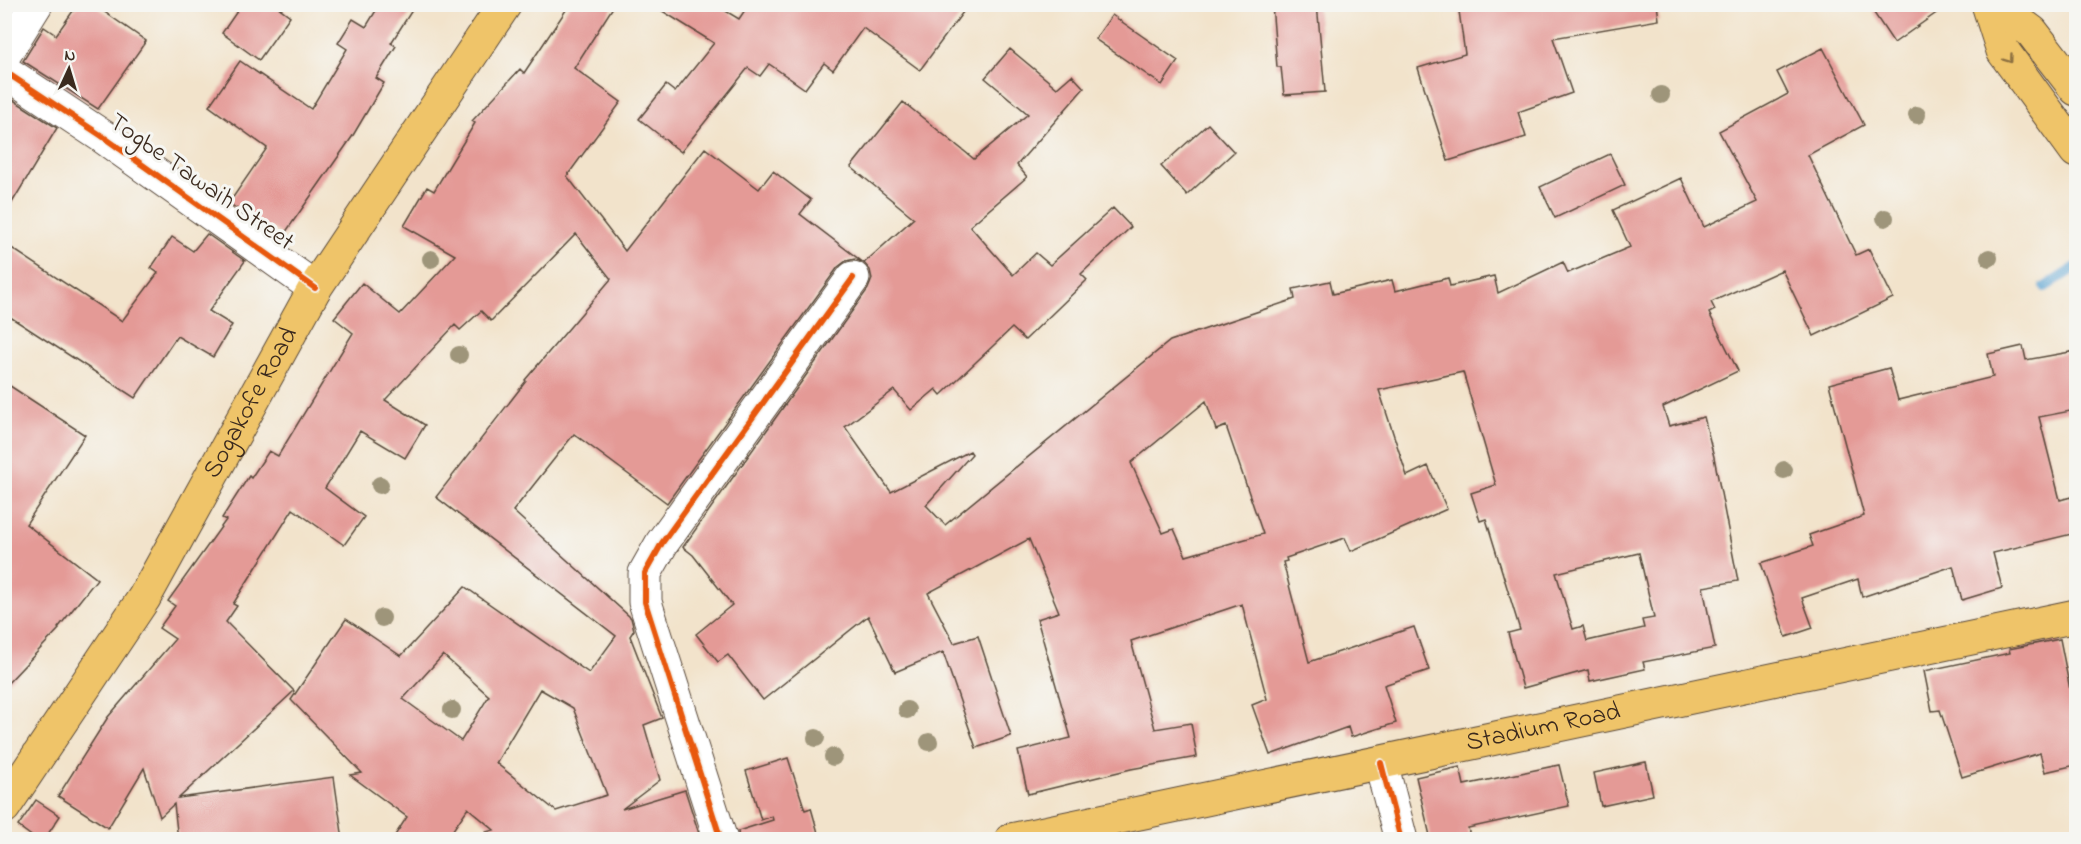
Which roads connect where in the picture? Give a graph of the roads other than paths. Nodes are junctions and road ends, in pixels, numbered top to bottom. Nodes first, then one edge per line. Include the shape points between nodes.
1 (36, 4) edge
2 (505, 4) edge
3 (1988, 4) edge
4 (1994, 4) edge
5 (4, 55) edge
6 (4, 71) edge
7 (2076, 89) edge
8 (2076, 151) edge
9 (853, 278) dead end
10 (315, 288) junction
11 (2076, 616) edge
12 (1381, 763) junction
13 (4, 807) edge
14 (1030, 838) edge
15 (722, 840) edge
16 (1401, 840) edge

1 - 5 street
2 - 10 main road, Sogakofe Road
3 -> 8 main road via 2003,51
4 - 7 main road via 2032,32
6 - 10 street, Togbe Tawaih Street
9 - 15 street via 662,543 645,573 645,602
10 - 13 main road, Sogakofe Road via 144,598
11 - 12 main road, Stadium Road
12 - 14 main road, Stadium Road
12 - 16 street

